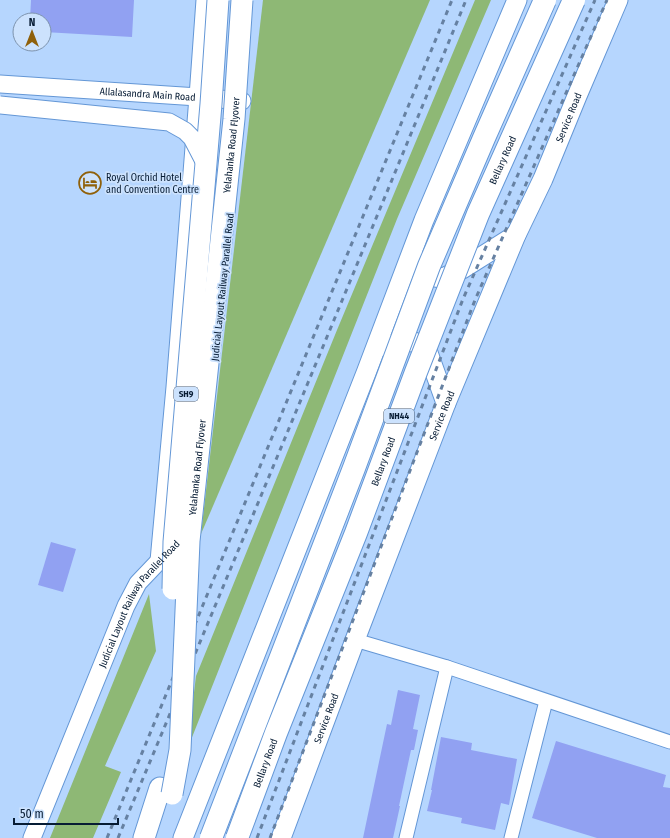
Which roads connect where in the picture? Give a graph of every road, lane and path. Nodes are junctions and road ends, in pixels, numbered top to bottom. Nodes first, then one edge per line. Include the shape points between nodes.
1 (205, 0) edge
2 (218, 0) edge
3 (242, 0) edge
4 (250, 0) edge
5 (517, 0) edge
6 (545, 0) edge
7 (574, 0) edge
8 (618, 0) edge
9 (0, 84) edge
10 (198, 97) junction
11 (242, 101) junction
12 (0, 105) edge
13 (205, 163) junction
14 (424, 220) junction
15 (516, 235) junction
16 (366, 373) junction
17 (446, 403) junction
18 (159, 561) junction
19 (355, 640) junction
20 (447, 667) junction
21 (546, 701) junction
22 (670, 742) edge
23 (166, 791) junction
24 (32, 838) edge
25 (144, 838) edge
26 (158, 838) edge
27 (183, 838) edge
28 (211, 838) edge
29 (237, 838) edge
30 (281, 838) edge
31 (406, 838) edge
32 (511, 838) edge

1 - 10 street, Allalasandra Main Road
2 - 13 main road, Yelahanka Road Flyover / SH9, bridge
3 - 23 main road, Yelahanka Road Flyover / SH9, bridge via 234,119 189,541 180,750
4 - 11 street, Judicial Layout Railway Parallel Road
5 - 14 main road
6 - 28 highway, NH44, bridge via 429,266
7 - 29 highway, Bellary Road / NH44, bridge via 478,214
8 - 15 main road, Service Road
9 - 10 street, Allalasandra Main Road
10 - 11 street
10 - 18 street
11 - 18 street, Judicial Layout Railway Parallel Road via 203,487 182,536
12 - 13 street, bridge via 169,122 192,138
13 - 23 main road, Yelahanka Road Flyover / SH9, bridge via 174,542
14 - 15 main road via 419,248 420,266 430,276 440,278 462,269
14 - 16 main road
15 - 17 main road, Service Road
16 - 17 main road via 387,349 399,342 414,342 427,350
16 - 27 main road
17 - 19 main road, Service Road
18 - 24 street, Judicial Layout Railway Parallel Road via 138,583 126,606
19 - 20 street
19 - 30 main road, Service Road
20 - 21 street
20 - 31 street
21 - 22 street
21 - 32 street
23 - 25 main road, Yelahanka Road Flyover / SH9
23 - 26 main road, Yelahanka Road Flyover / SH9

